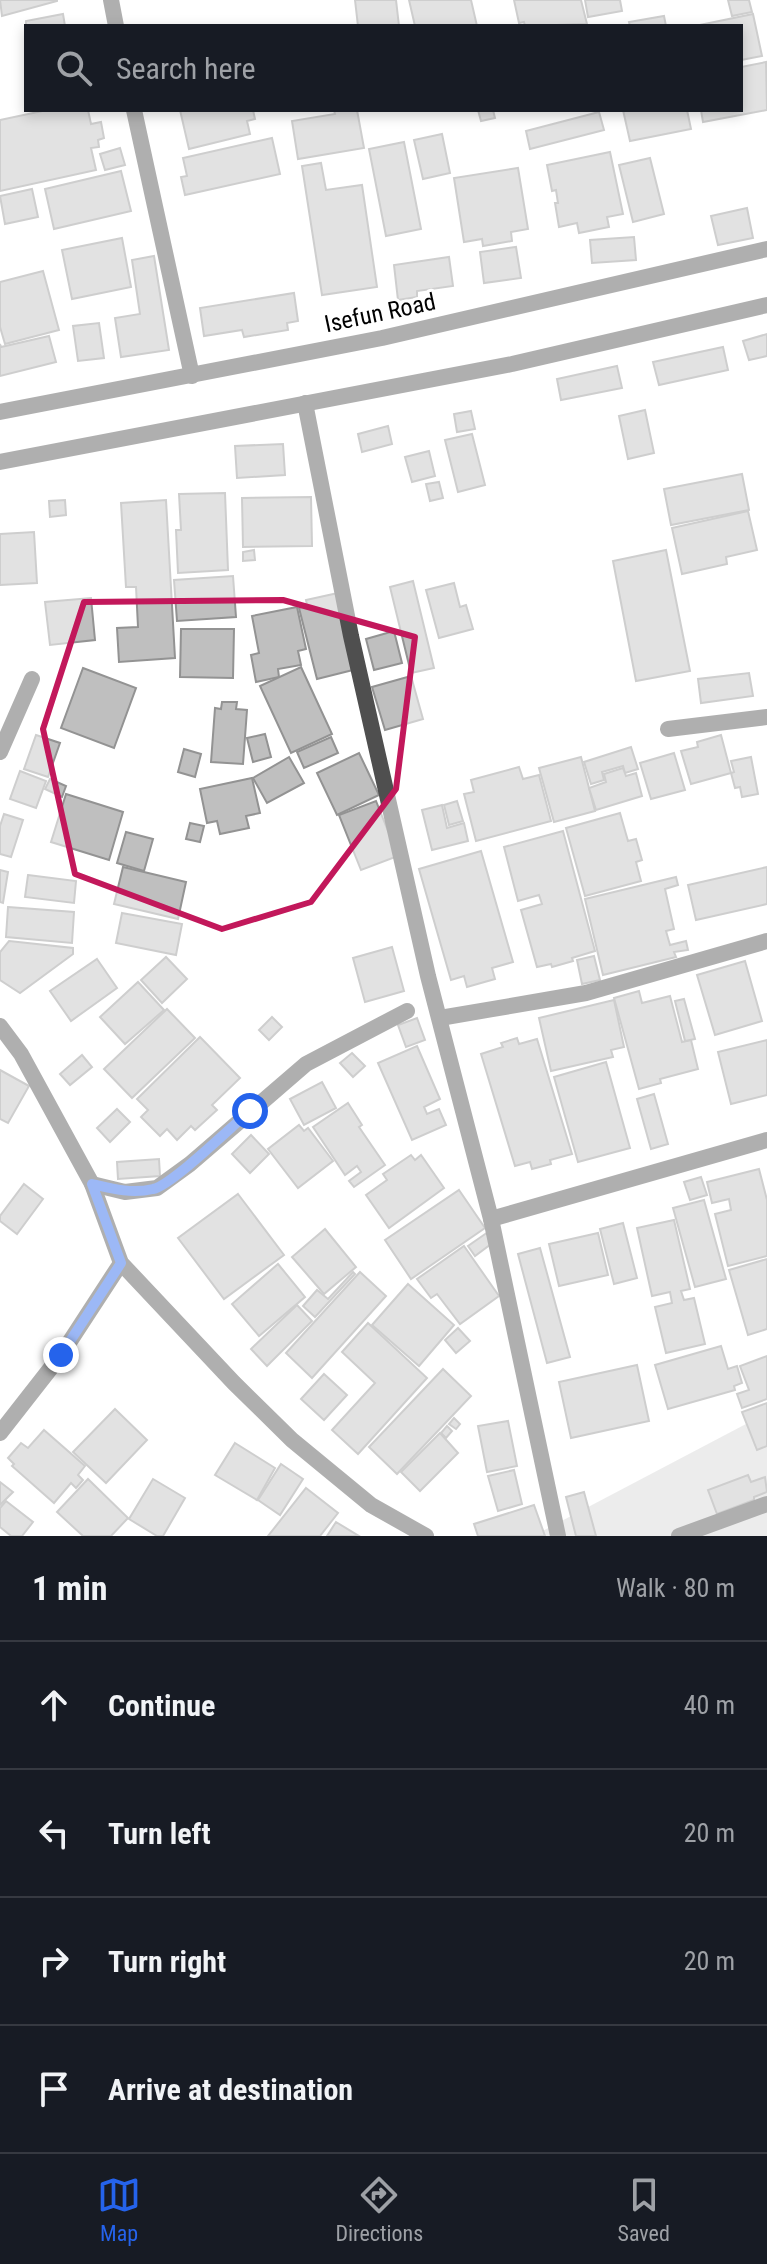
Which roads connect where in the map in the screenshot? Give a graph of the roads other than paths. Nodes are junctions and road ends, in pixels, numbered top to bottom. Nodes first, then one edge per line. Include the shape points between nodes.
1 (111, 0) edge
2 (116, 24) edge
3 (134, 112) edge
4 (767, 249) edge
5 (767, 305) edge
6 (192, 376) junction
7 (305, 403) junction
8 (0, 412) edge
9 (0, 462) edge
10 (32, 679) dead end
11 (767, 717) edge
12 (668, 729) dead end
13 (0, 752) edge
14 (767, 941) edge
15 (407, 1011) dead end
16 (440, 1018) junction
17 (0, 1026) edge
18 (767, 1140) edge
19 (92, 1184) junction
20 (491, 1219) junction
21 (121, 1263) junction
22 (0, 1433) edge
23 (767, 1504) edge
24 (426, 1536) edge
25 (558, 1536) edge
26 (679, 1536) edge

1 - 2 street
3 - 6 street
4 - 6 street, Isefun Road
5 - 7 street via 512,364
6 - 8 street, Isefun Road
7 - 9 street
7 - 16 street via 351,636
10 - 13 street
11 - 12 street
14 - 16 street via 586,993
15 - 19 street via 306,1064 157,1188 125,1192
16 - 20 street
17 - 19 street via 21,1054
18 - 20 street
19 - 21 street
20 - 25 street
21 - 22 street via 61,1355
21 - 24 street via 292,1440 371,1505
23 - 26 street

